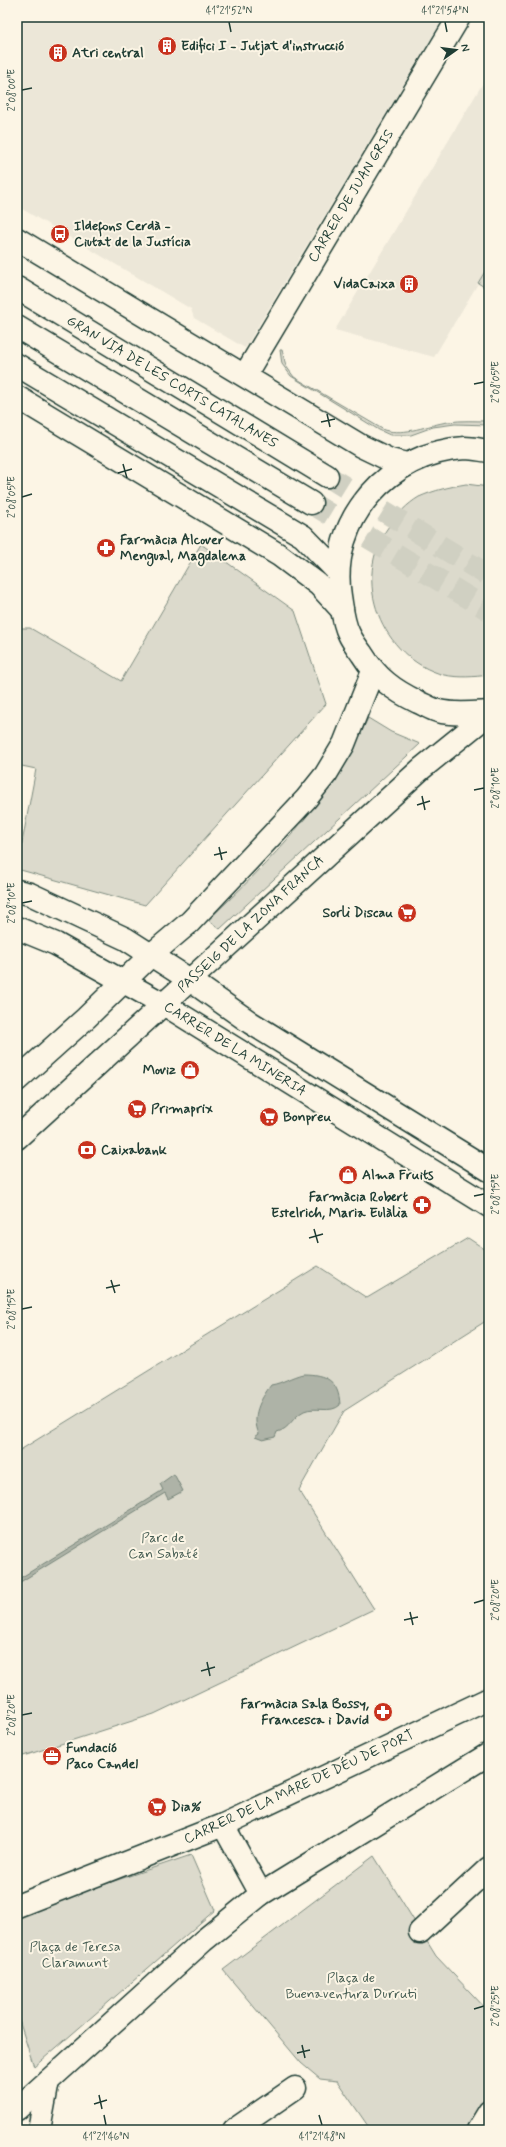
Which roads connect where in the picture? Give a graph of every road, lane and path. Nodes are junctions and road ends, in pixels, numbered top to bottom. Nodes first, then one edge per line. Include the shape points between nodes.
1 (459, 17) edge
2 (17, 240) edge
3 (17, 288) edge
4 (17, 327) edge
5 (17, 365) edge
6 (244, 375) junction
7 (17, 398) edge
8 (489, 451) edge
9 (407, 464) junction
10 (327, 476) tunnel mouth
11 (311, 503) tunnel mouth
12 (338, 572) junction
13 (342, 610) junction
14 (373, 671) junction
15 (489, 713) edge
16 (17, 891) edge
17 (17, 928) edge
18 (151, 955) junction
19 (190, 980) junction
20 (124, 982) junction
21 (165, 1004) junction
22 (17, 1080) edge
23 (17, 1138) edge
24 (489, 1170) edge
25 (489, 1206) edge
26 (489, 1699) edge
27 (489, 1754) edge
28 (223, 1825) junction
29 (489, 1868) edge
30 (261, 1894) junction
31 (17, 1906) edge
32 (420, 1932) dead end
33 (48, 2081) junction
34 (295, 2088) dead end
35 (17, 2109) edge
36 (489, 2112) edge
37 (39, 2130) edge
38 (234, 2130) edge
39 (478, 2130) edge

1 - 6 main road, CARRER DE JUAN GRIS
2 - 6 main road
3 - 10 main road, GRAN VIA DE LES CORTS CATALANES
4 - 11 main road
5 - 12 main road via 304,536
6 - 9 main road via 361,446 390,460
7 - 13 main road via 279,555 319,585
8 - 9 main road via 465,448 427,455
9 - 12 main road via 388,476 358,509 347,531
12 - 13 main road
13 - 14 main road via 348,633
14 - 15 main road via 398,692 437,710
14 - 18 main road via 344,744 326,774 306,799 190,922
15 - 19 main road, PASSEIG DE LA ZONA FRANCA via 421,769
16 - 18 main road via 30,894 126,939
17 - 20 main road, CARRER DE LA MINERIA via 56,944
18 - 19 main road
18 - 20 main road
19 - 21 main road, PASSEIG DE LA ZONA FRANCA
19 - 24 main road via 251,1023
20 - 21 main road, CARRER DE LA MINERIA
20 - 22 main road
21 - 23 main road, PASSEIG DE LA ZONA FRANCA
21 - 25 main road, CARRER DE LA MINERIA
26 - 28 main road, CARRER DE LA MARE DE DÉU DE PORT
27 - 30 main road
28 - 30 main road
28 - 31 main road, CARRER DE LA MARE DE DÉU DE PORT
29 - 32 main road
30 - 33 main road
33 - 35 main road
33 - 37 main road
34 - 38 main road
36 - 39 main road

